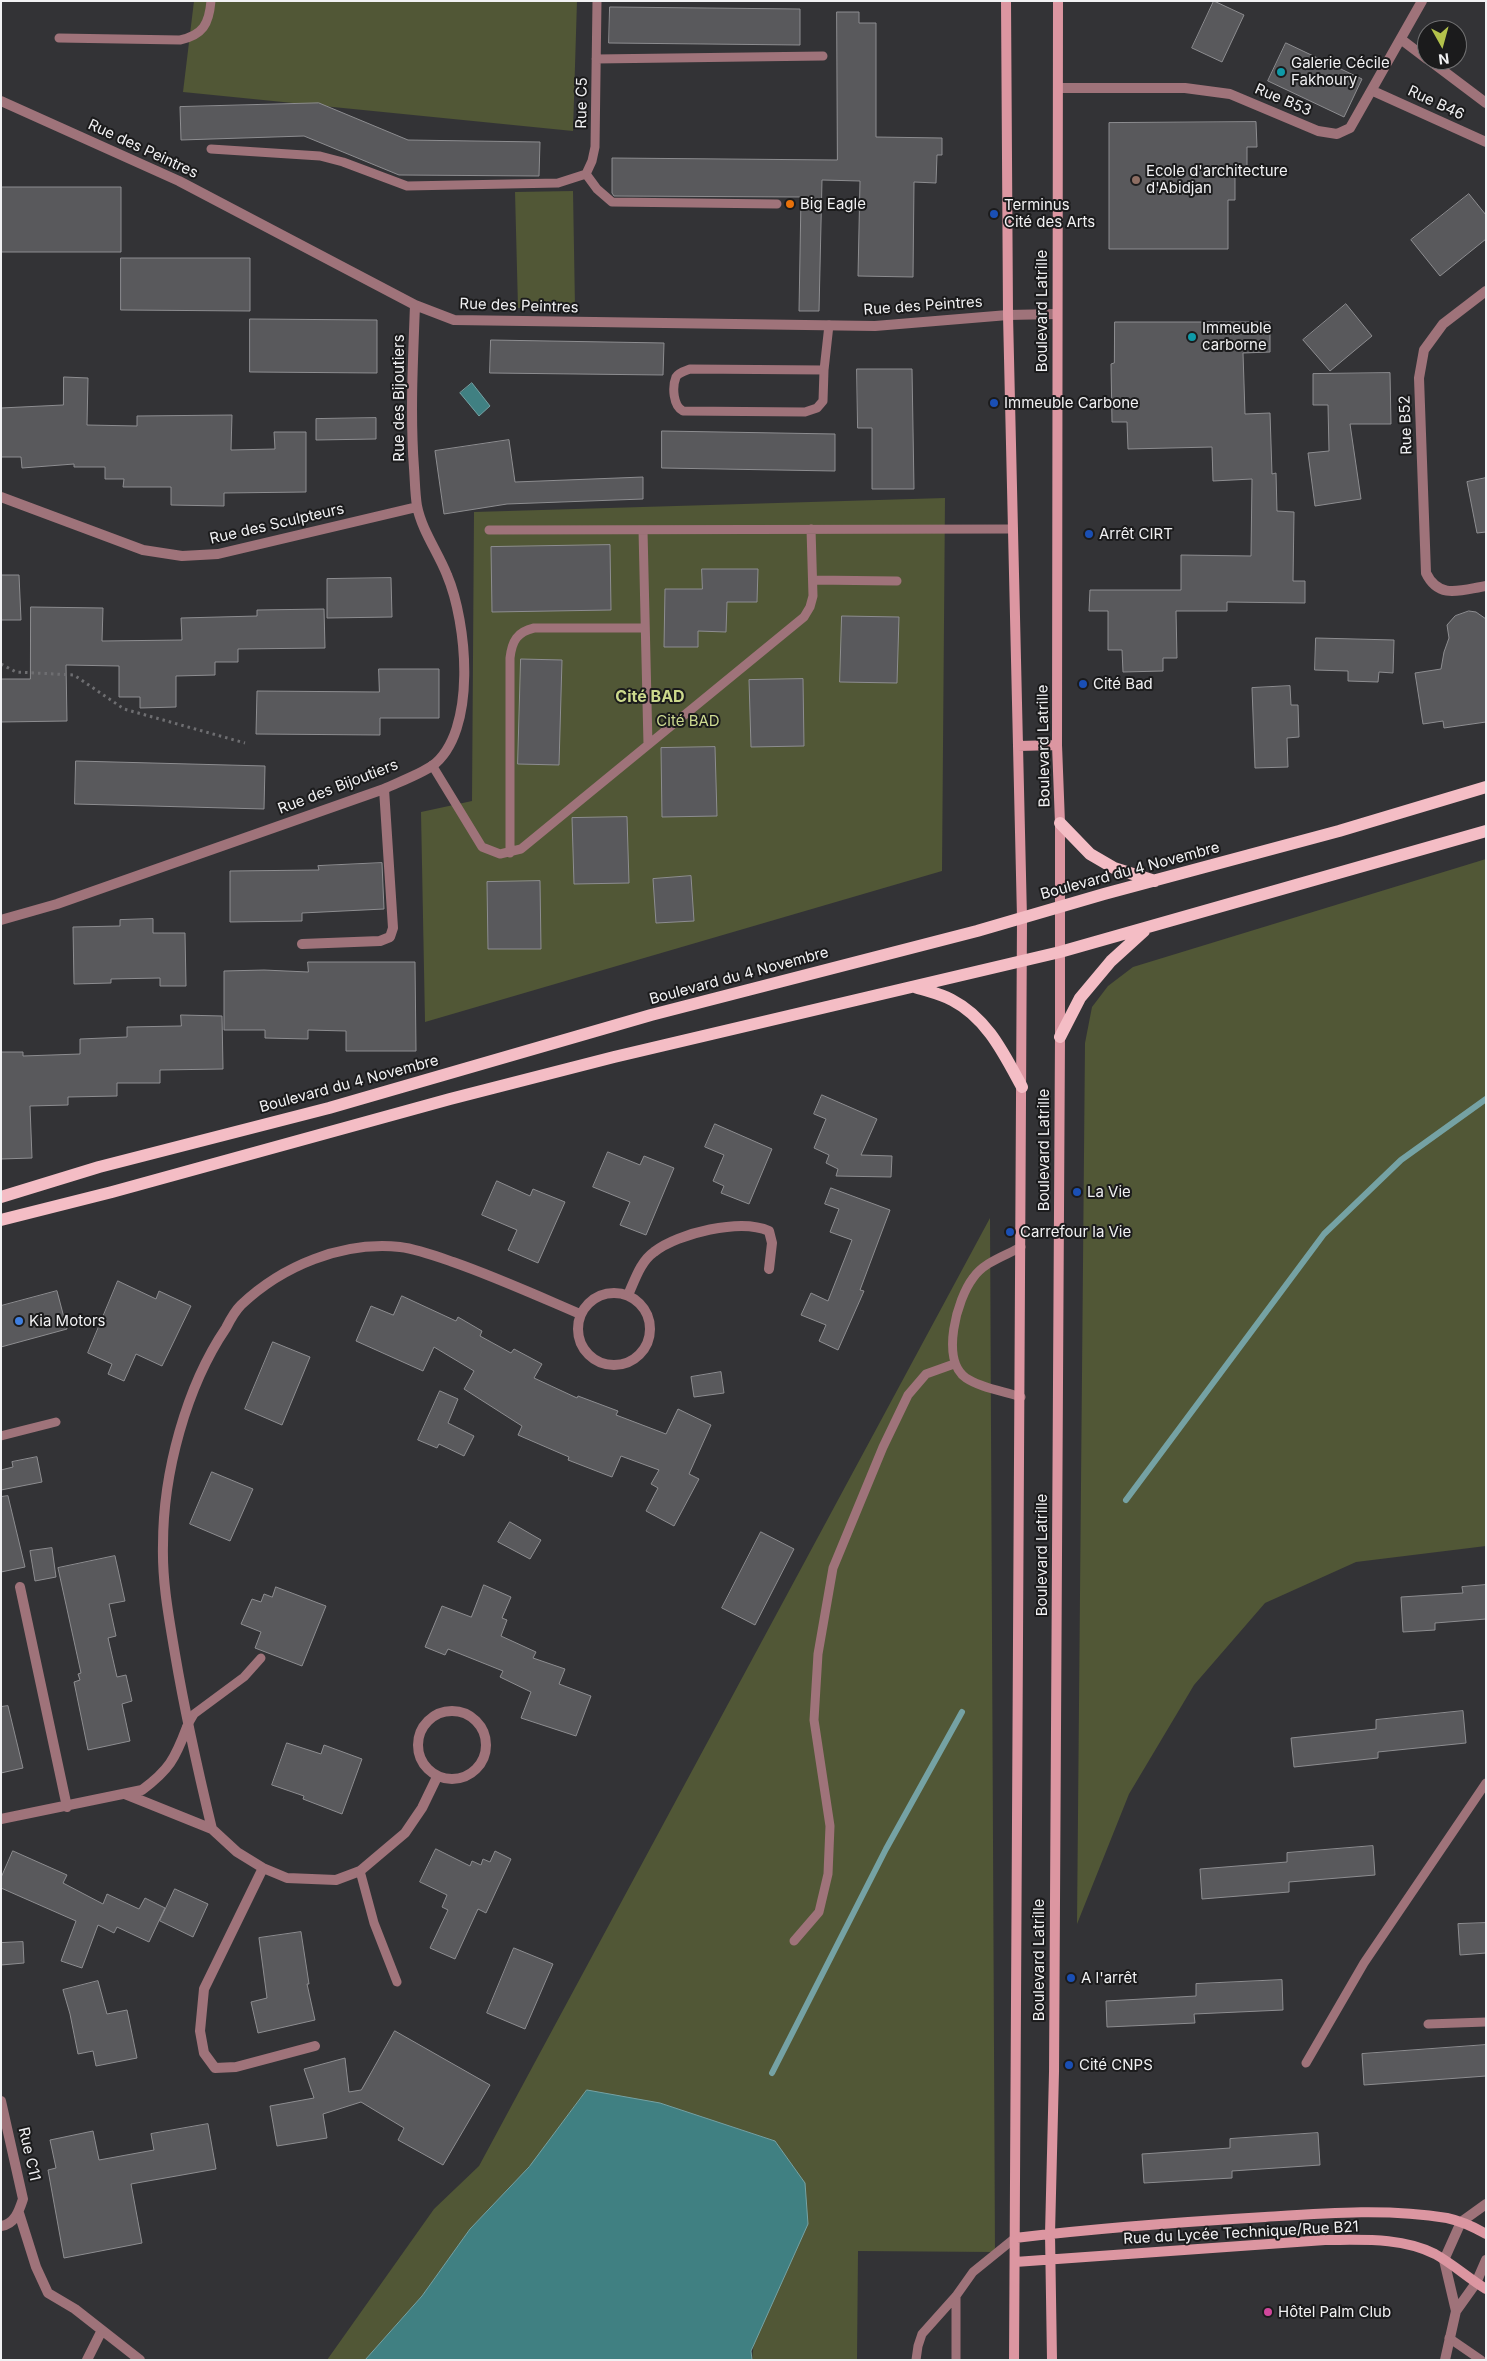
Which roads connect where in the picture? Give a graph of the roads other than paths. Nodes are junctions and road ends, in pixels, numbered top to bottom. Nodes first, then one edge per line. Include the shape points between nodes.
1 (211, 1) edge
2 (597, 1) edge
3 (1006, 1) edge
4 (1058, 1) edge
5 (1422, 1) edge
6 (59, 38) dead end
7 (1402, 40) junction
8 (1417, 51) edge
9 (823, 56) dead end
10 (596, 60) junction
11 (1442, 70) edge
12 (1058, 88) junction
13 (1373, 91) junction
14 (1, 100) edge
15 (1486, 103) edge
16 (1486, 142) edge
17 (211, 149) dead end
18 (586, 174) junction
19 (777, 204) dead end
20 (1486, 291) edge
21 (415, 305) junction
22 (1057, 314) junction
23 (1008, 315) junction
24 (829, 325) junction
25 (824, 370) junction
26 (1, 498) edge
27 (417, 506) junction
28 (812, 529) junction
29 (1013, 529) junction
30 (489, 530) dead end
31 (643, 530) junction
32 (813, 580) junction
33 (897, 581) dead end
34 (1486, 586) edge
35 (645, 628) junction
36 (648, 745) junction
37 (1057, 745) junction
38 (1018, 746) junction
39 (432, 765) junction
40 (1486, 787) edge
41 (384, 789) junction
42 (1060, 823) junction
43 (1486, 831) edge
44 (510, 853) junction
45 (1155, 880) junction
46 (1059, 907) junction
47 (1022, 918) junction
48 (1, 920) edge
49 (1146, 929) junction
50 (302, 944) dead end
51 (1060, 952) junction
52 (1022, 962) junction
53 (915, 987) junction
54 (1060, 1037) junction
55 (1022, 1087) junction
56 (1, 1197) edge
57 (1, 1220) edge
58 (1021, 1248) junction
59 (769, 1269) dead end
60 (628, 1295) junction
61 (580, 1314) junction
62 (954, 1364) junction
63 (1020, 1397) junction
64 (56, 1422) dead end
65 (1, 1436) edge
66 (20, 1587) dead end
67 (261, 1658) dead end
68 (187, 1726) junction
69 (438, 1777) junction
70 (1486, 1784) edge
71 (125, 1794) junction
72 (67, 1806) junction
73 (1, 1819) edge
74 (212, 1829) junction
75 (262, 1868) junction
76 (360, 1872) junction
77 (794, 1941) dead end
78 (397, 1982) dead end
79 (1486, 2022) edge
80 (1428, 2024) dead end
81 (315, 2046) dead end
82 (1306, 2063) dead end
83 (1, 2101) edge
84 (1486, 2204) edge
85 (19, 2213) junction
86 (1461, 2222) junction
87 (1, 2226) edge
88 (1050, 2234) junction
89 (1486, 2234) edge
90 (1015, 2238) junction
91 (1050, 2260) junction
92 (1444, 2260) junction
93 (1486, 2260) edge
94 (1015, 2262) junction
95 (1476, 2283) junction
96 (1486, 2289) edge
97 (956, 2296) junction
98 (1456, 2312) junction
99 (102, 2332) junction
100 (1449, 2338) junction
101 (87, 2360) edge
102 (140, 2360) edge
103 (916, 2360) edge
104 (956, 2360) edge
105 (1014, 2360) edge
106 (1052, 2360) edge
107 (1444, 2360) edge
108 (1481, 2360) edge

1 - 6 lane via 207,22 193,37
2 - 10 lane, Rue C5
3 - 23 main road, Boulevard Latrille
4 - 12 main road, Boulevard Latrille
5 - 7 street, Rue B53
7 - 8 street
7 - 13 street, Rue B53
9 - 10 lane
10 - 18 lane, Rue C5 via 595,147
11 - 15 street
12 - 13 street, Rue B53 via 1185,88 1230,94 1318,131 1337,134 1350,128
12 - 22 main road, Boulevard Latrille
13 - 16 street, Rue B46
14 - 21 street, Rue des Peintres via 179,181
17 - 18 lane via 320,156 407,186 558,183
18 - 19 lane via 612,202
20 - 34 street, Rue B52 via 1443,324 1424,350 1419,378 1426,573 1432,584 1441,590 1458,591
21 - 24 street, Rue des Peintres via 454,320
21 - 27 street, Rue des Bijoutiers via 412,396
22 - 23 street, Rue des Peintres
22 - 37 main road, Boulevard Latrille
23 - 24 street, Rue des Peintres via 903,325
23 - 29 main road, Boulevard Latrille
24 - 25 lane
25 - 25 lane via 823,401 817,408 805,412 683,411 675,402 676,378 680,372 690,369
26 - 27 street, Rue des Sculpteurs via 143,550 182,556 218,554
27 - 39 street, Rue des Bijoutiers via 459,613 464,657 462,709 456,732
28 - 29 lane
28 - 31 lane
28 - 32 lane
29 - 38 main road, Boulevard Latrille
30 - 31 lane
31 - 35 lane
32 - 33 lane
32 - 36 lane via 813,596 804,617
35 - 36 lane
35 - 44 lane via 534,628 517,636 510,658
36 - 44 lane via 521,849
37 - 38 main road
37 - 42 main road, Boulevard Latrille
38 - 47 main road, Boulevard Latrille
39 - 41 street, Rue des Bijoutiers
39 - 44 lane via 482,847 500,854
40 - 45 main road, Boulevard du 4 Novembre via 1339,831
41 - 48 street, Rue des Bijoutiers via 57,904
41 - 50 street via 393,928 390,937 380,941
42 - 45 main road via 1090,854 1114,868
42 - 46 main road, Boulevard Latrille
43 - 49 main road
45 - 46 main road, Boulevard du 4 Novembre
46 - 47 main road, Boulevard du 4 Novembre
46 - 51 main road, Boulevard Latrille
47 - 52 main road, Boulevard Latrille
47 - 56 main road, Boulevard du 4 Novembre via 651,1015 329,1108 99,1167
49 - 51 main road
49 - 54 main road via 1111,961 1080,998
51 - 52 main road
51 - 54 main road, Boulevard Latrille
52 - 53 main road
52 - 55 main road, Boulevard Latrille
53 - 55 main road via 952,1000 974,1014 1002,1051
53 - 57 main road via 614,1057
54 - 88 main road, Boulevard Latrille via 1054,2072
55 - 58 main road, Boulevard Latrille
58 - 62 lane via 984,1266 973,1278 962,1298 955,1323
58 - 63 main road, Boulevard Latrille
59 - 60 street via 772,1243 769,1231 757,1226 702,1232 673,1241 653,1252 639,1269
60 - 61 street via 614,1292 600,1295
60 - 61 street via 640,1303 648,1315 651,1329 648,1343 640,1355 628,1362 613,1365 599,1362 587,1354 577,1328
61 - 68 street via 492,1276 400,1247 358,1247 318,1258 279,1275 240,1306 209,1352 189,1400 178,1438 164,1517 162,1546 166,1601
62 - 63 lane via 965,1377
62 - 77 lane via 926,1374 908,1396 883,1447 833,1568 818,1654 814,1720 830,1826 828,1874 819,1912
63 - 90 main road, Boulevard Latrille
64 - 65 lane
66 - 72 street
67 - 68 lane via 244,1677 194,1714
68 - 71 street via 176,1756 161,1776 142,1790
68 - 74 street
69 - 69 street via 464,1778 476,1771 484,1760 487,1747 484,1733 466,1714 440,1713 428,1720 420,1731 419,1758 426,1769
69 - 76 street via 405,1833
70 - 82 lane via 1364,1964
71 - 72 street
71 - 74 street
72 - 73 street
74 - 75 street via 237,1852
75 - 76 street via 287,1878 310,1880 336,1880
75 - 81 street via 204,1989 200,2031 204,2053 214,2068 236,2066
76 - 78 lane via 374,1923
79 - 80 lane
83 - 85 street, Rue C11 via 23,2199
84 - 86 street
85 - 87 street via 8,2225
85 - 99 street via 48,2293 75,2309
86 - 88 main road, Rue du Lycée Technique/Rue B21 via 1448,2218 1382,2213 1312,2214
86 - 89 main road, Rue du Lycée Technique/Rue B21
86 - 92 street
88 - 90 main road, Rue du Lycée Technique/Rue B21
88 - 91 main road, Boulevard Latrille
90 - 94 main road, Boulevard Latrille
90 - 97 lane via 973,2272
91 - 92 main road, Rue du Lycée Technique/Rue B21 via 1325,2240 1376,2240 1414,2245
91 - 94 main road, Rue du Lycée Technique/Rue B21
91 - 106 main road, Boulevard Latrille
92 - 95 main road, Rue du Lycée Technique/Rue B21
92 - 98 street
93 - 95 street
94 - 105 main road, Boulevard Latrille
95 - 96 main road, Rue du Lycée Technique/Rue B21
95 - 98 street
97 - 103 lane via 922,2334
97 - 104 lane
98 - 100 street
99 - 101 street
99 - 102 street
100 - 107 street
100 - 108 lane

